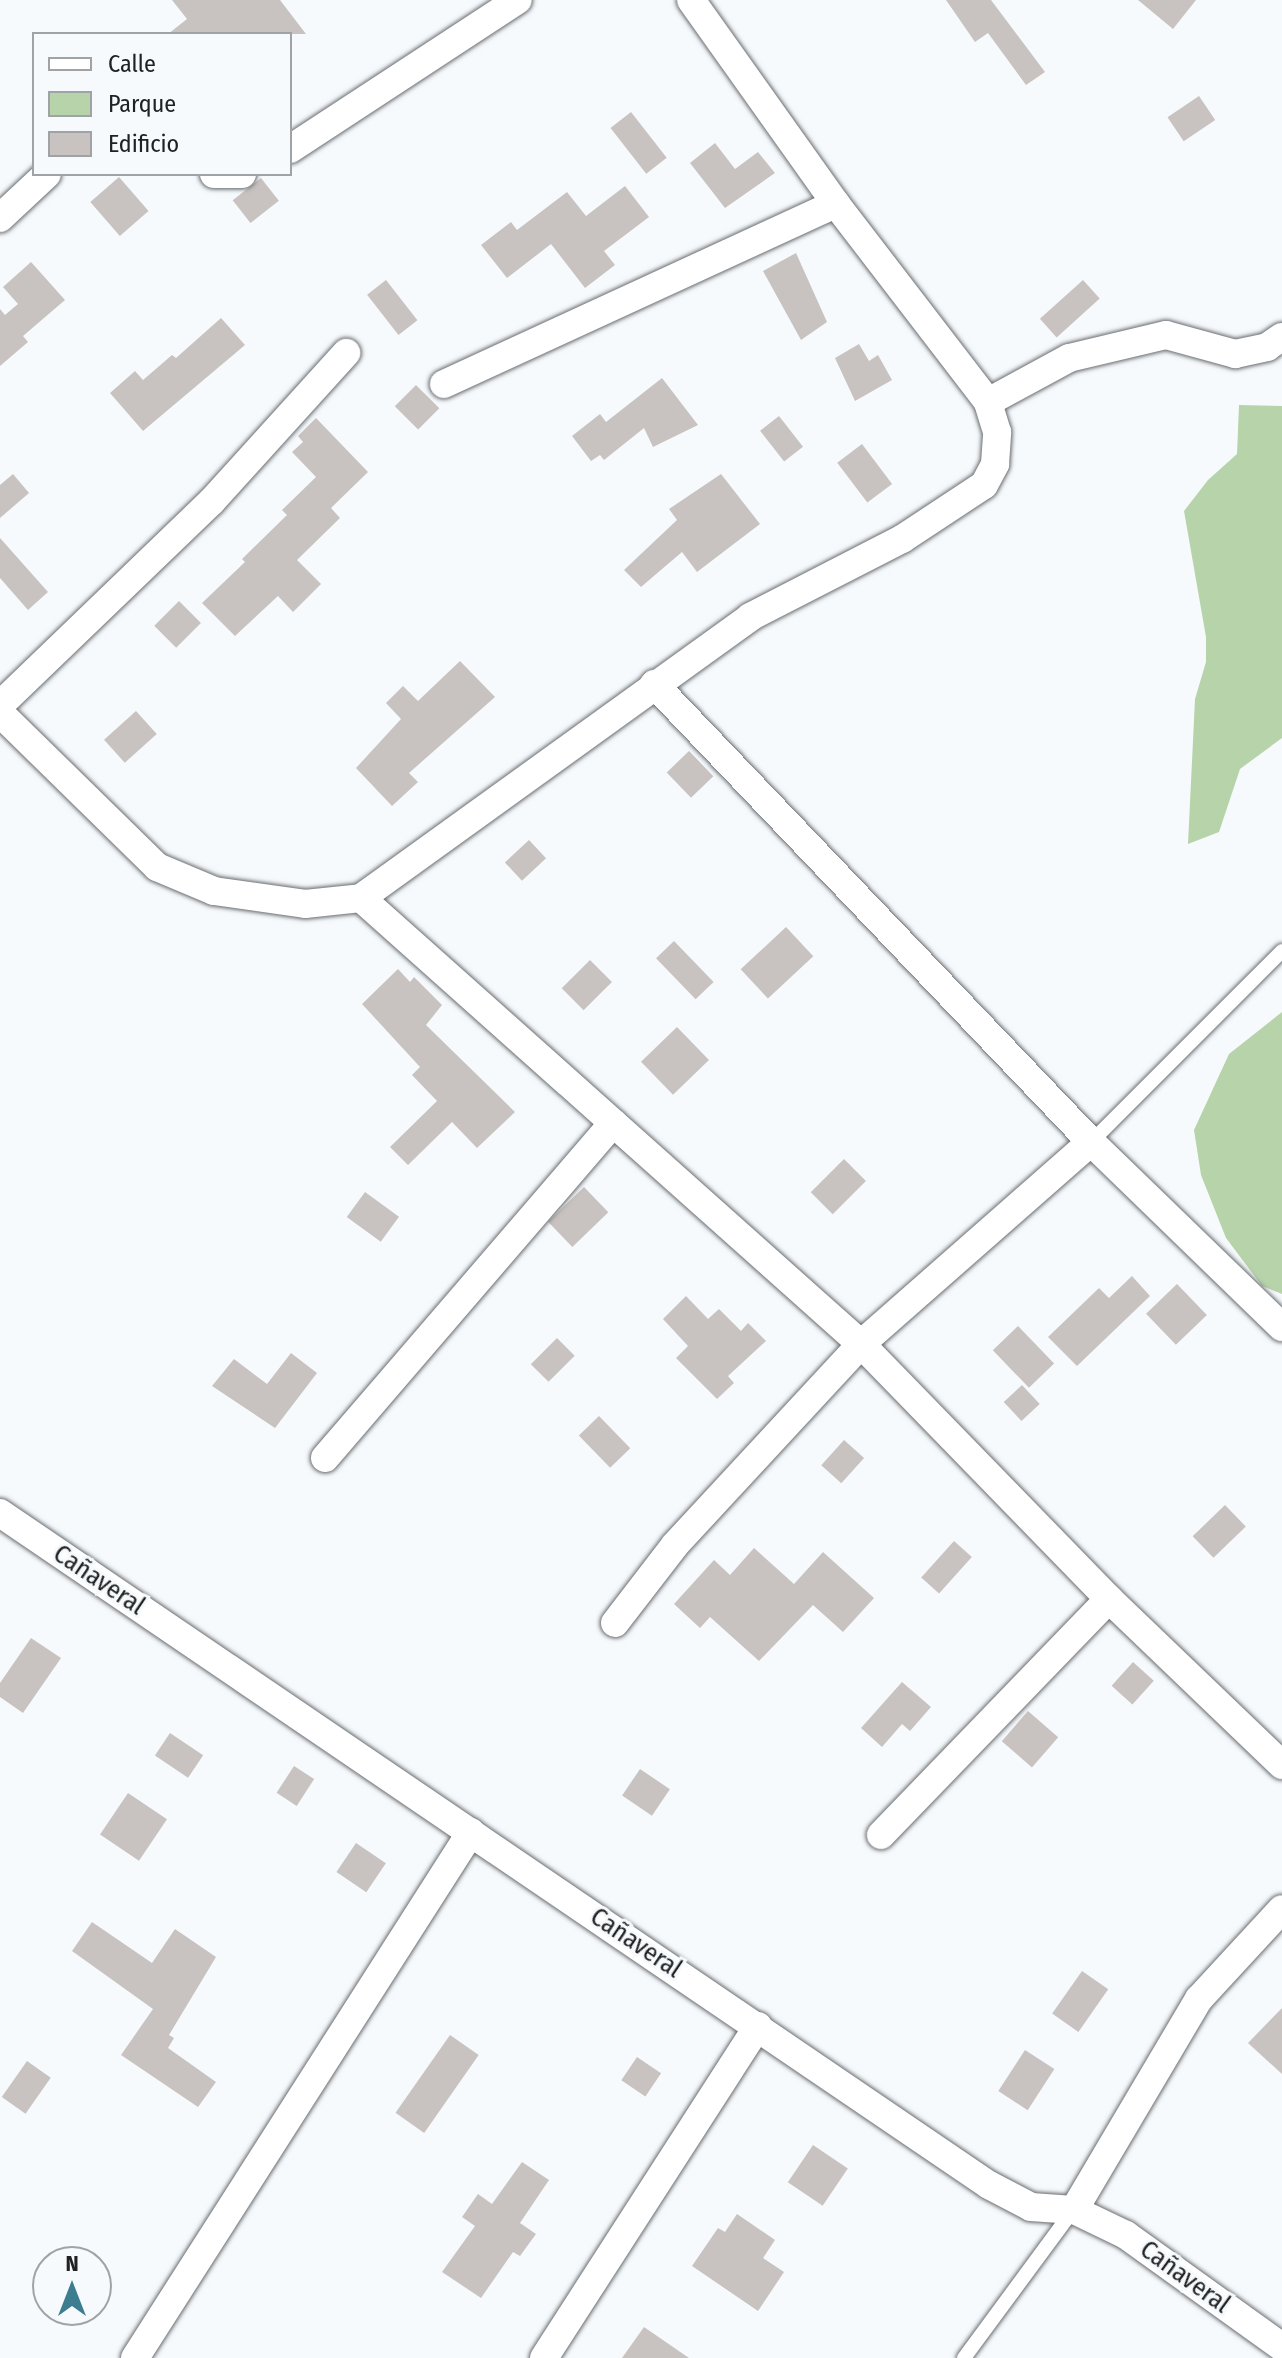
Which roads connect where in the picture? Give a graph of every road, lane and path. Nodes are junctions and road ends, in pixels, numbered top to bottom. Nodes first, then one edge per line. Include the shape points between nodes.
1 (518, 0) edge
2 (691, 0) edge
3 (292, 148) edge
4 (45, 176) edge
5 (836, 204) junction
6 (0, 218) edge
7 (1282, 337) edge
8 (346, 353) dead end
9 (444, 384) dead end
10 (988, 402) junction
11 (654, 684) junction
12 (0, 705) edge
13 (0, 713) edge
14 (361, 898) junction
15 (1282, 951) edge
16 (613, 1123) junction
17 (1091, 1142) junction
18 (1282, 1327) edge
19 (861, 1344) junction
20 (325, 1458) dead end
21 (0, 1513) edge
22 (1109, 1599) junction
23 (615, 1623) dead end
24 (1282, 1765) edge
25 (471, 1832) junction
26 (881, 1835) dead end
27 (1282, 1909) edge
28 (758, 2026) junction
29 (1074, 2210) junction
30 (1282, 2347) edge
31 (135, 2358) edge
32 (544, 2358) edge
33 (964, 2358) edge

1 - 3 street
2 - 5 street
4 - 6 street
5 - 9 street
5 - 10 street
7 - 10 street via 1267,347 1235,354 1166,335 1069,358
8 - 12 street via 212,501
10 - 11 street via 997,432 995,464 984,485 902,539 750,617
11 - 14 street
11 - 17 street
13 - 14 street via 157,867 214,891 305,904
14 - 16 street
15 - 17 lane
16 - 19 street
16 - 20 street
17 - 18 street
17 - 19 street
19 - 22 street
19 - 23 street via 675,1545
21 - 25 street, Cañaveral
22 - 24 street
22 - 26 street
25 - 28 street, Cañaveral
25 - 31 street
27 - 29 street via 1199,1999
28 - 29 street, Cañaveral via 989,2185 1031,2207
28 - 32 street
29 - 30 street, Cañaveral via 1126,2235
29 - 33 lane

